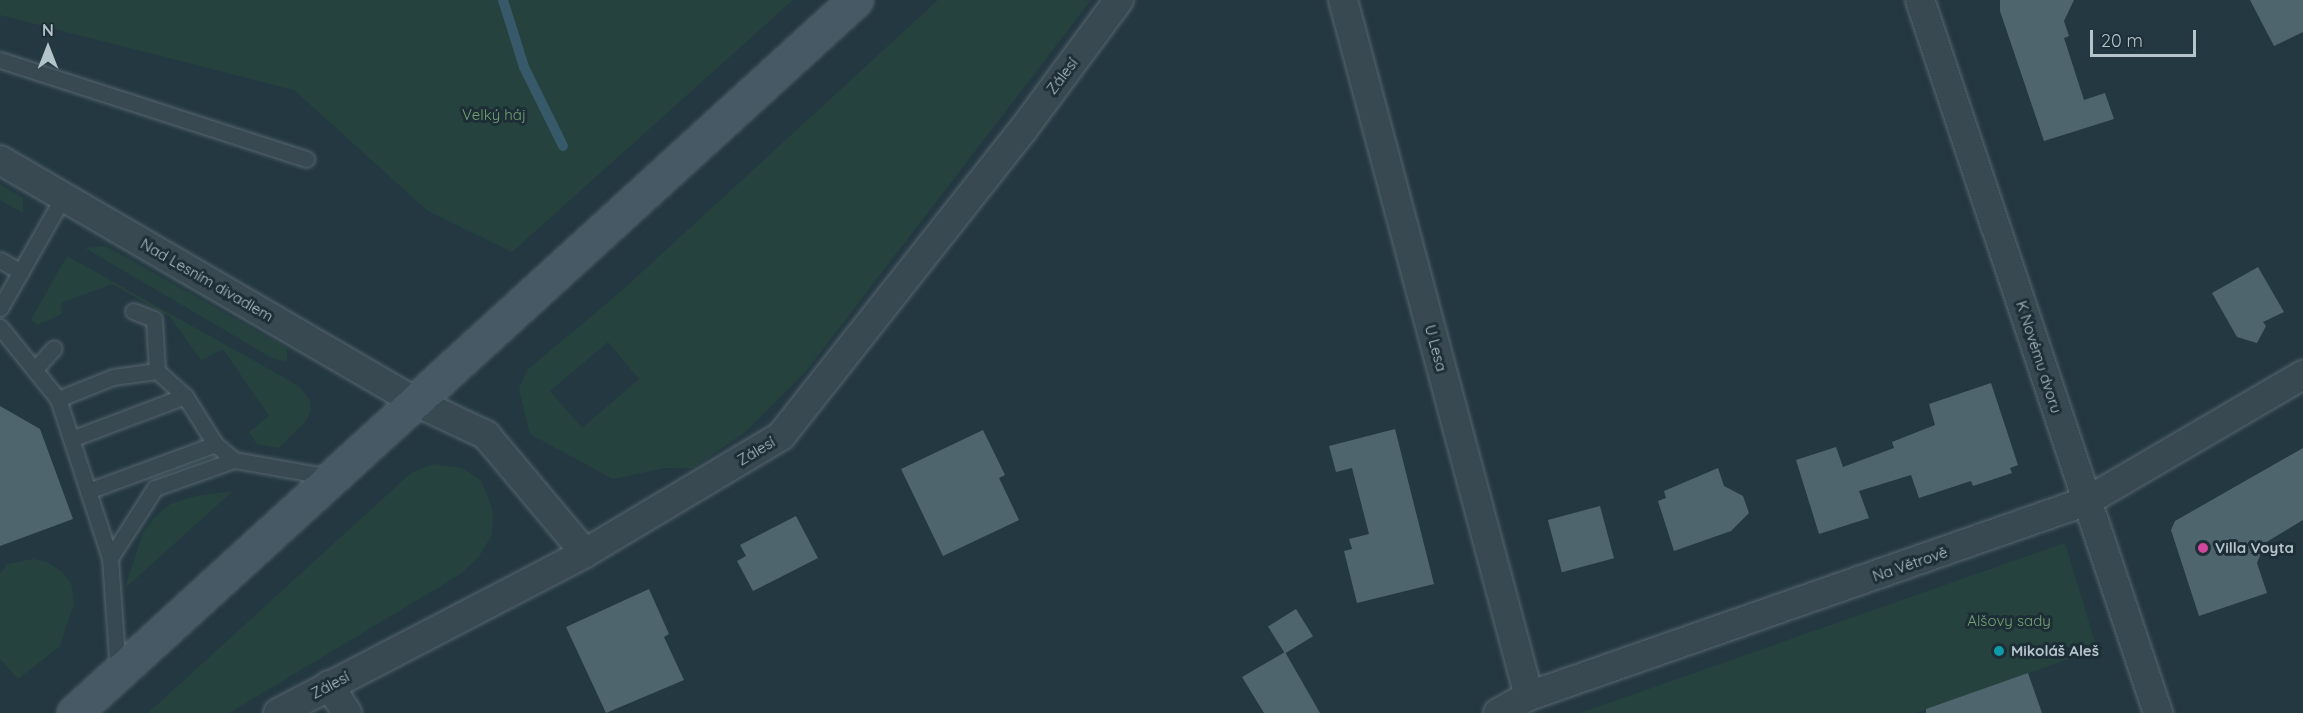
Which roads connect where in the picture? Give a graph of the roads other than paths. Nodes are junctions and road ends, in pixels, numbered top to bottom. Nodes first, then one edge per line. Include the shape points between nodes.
1 (855, 0) edge
2 (1119, 0) edge
3 (1343, 0) edge
4 (1920, 0) edge
5 (0, 60) edge
6 (306, 159) dead end
7 (0, 160) edge
8 (63, 196) junction
9 (0, 260) edge
10 (21, 272) junction
11 (0, 308) edge
12 (133, 311) dead end
13 (0, 327) edge
14 (54, 348) dead end
15 (35, 369) junction
16 (158, 371) junction
17 (2303, 375) edge
18 (185, 396) junction
19 (58, 399) junction
20 (414, 401) junction
21 (71, 439) junction
22 (214, 444) junction
23 (234, 459) junction
24 (330, 477) junction
25 (88, 491) junction
26 (2074, 506) junction
27 (585, 554) junction
28 (110, 558) junction
29 (118, 675) junction
30 (329, 685) junction
31 (1532, 705) edge
32 (74, 713) edge
33 (278, 713) edge
34 (347, 713) edge
35 (1498, 713) edge
36 (2158, 713) edge

1 - 20 main road
2 - 27 street, Zálesí via 1022,131 781,436
3 - 31 street, U Lesa
4 - 26 street, K Novému dvoru
5 - 6 lane
7 - 8 street, Nad Lesním divadlem
8 - 10 lane
8 - 20 street, Nad Lesním divadlem
9 - 10 lane
10 - 11 lane
12 - 16 lane via 154,319
13 - 15 lane
14 - 15 lane
15 - 19 lane
16 - 18 lane
16 - 19 lane via 112,377
17 - 26 street, Na Větrově
18 - 21 lane
18 - 22 lane
19 - 21 lane
20 - 24 main road
20 - 27 street, Nad Lesním divadlem via 486,435
21 - 25 lane
22 - 23 lane
22 - 25 lane
23 - 24 lane
23 - 28 lane via 155,488
24 - 29 main road
25 - 28 lane
26 - 31 street, Na Větrově
26 - 36 street, K Novému dvoru
27 - 30 street, Zálesí
28 - 29 lane
29 - 32 main road
30 - 33 street, Zálesí
30 - 34 street
31 - 35 street, Na Větrově

